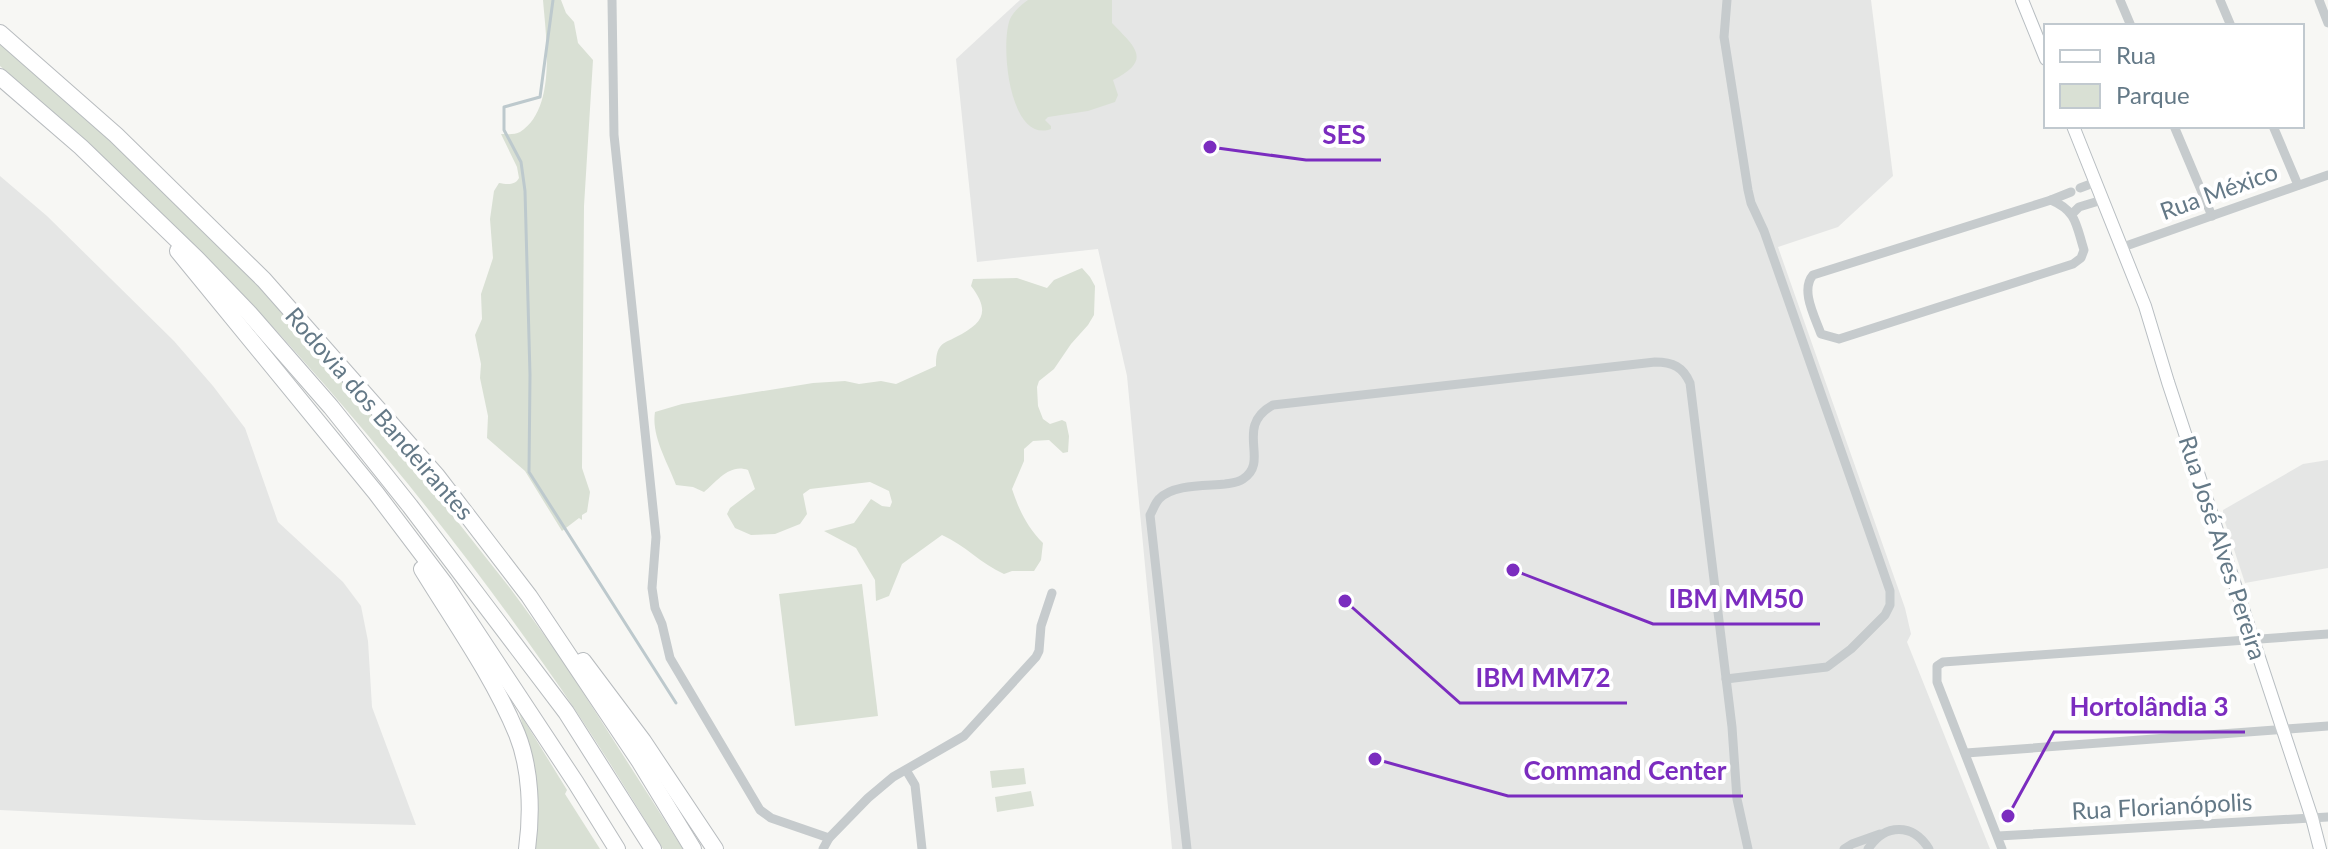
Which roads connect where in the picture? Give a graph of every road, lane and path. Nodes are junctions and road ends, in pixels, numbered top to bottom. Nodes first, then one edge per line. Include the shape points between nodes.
1 (612, 0) edge
2 (1727, 0) edge
3 (2022, 0) edge
4 (2120, 0) edge
5 (2220, 0) edge
6 (2319, 0) edge
7 (2328, 23) edge
8 (2130, 24) edge
9 (2230, 24) edge
10 (0, 33) edge
11 (2044, 54) edge
12 (0, 77) edge
13 (2074, 128) edge
14 (2175, 128) edge
15 (2274, 128) edge
16 (2328, 175) edge
17 (2096, 182) junction
18 (2298, 185) junction
19 (2051, 200) junction
20 (2102, 200) junction
21 (149, 213) junction
22 (2072, 214) junction
23 (2212, 216) junction
24 (2123, 247) junction
25 (376, 493) junction
26 (1052, 593) dead end
27 (529, 596) junction
28 (2328, 634) edge
29 (2253, 640) junction
30 (1726, 679) junction
31 (2328, 726) edge
32 (2282, 729) junction
33 (1966, 753) junction
34 (906, 770) junction
35 (2328, 817) edge
36 (2312, 818) junction
37 (1883, 833) junction
38 (1998, 836) junction
39 (829, 838) junction
40 (1749, 848) edge
41 (527, 849) edge
42 (617, 849) edge
43 (653, 849) edge
44 (693, 849) edge
45 (715, 849) edge
46 (823, 849) edge
47 (922, 849) edge
48 (1187, 849) edge
49 (1844, 849) edge
50 (1868, 849) edge
51 (1929, 849) edge
52 (2002, 849) edge
53 (2320, 849) edge

1 - 39 street via 614,135 656,537 655,608 670,658 760,810
2 - 30 street via 1724,37 1751,203 1862,508 1890,605 1851,649 1827,667
3 - 11 main road
4 - 8 street
5 - 9 street
6 - 7 street
10 - 27 highway, Rodovia dos Bandeirantes via 116,135 264,280 437,476
12 - 21 highway, Rodovia dos Bandeirantes
13 - 17 main road, Rua José Alves Pereira
14 - 23 street
15 - 18 street
16 - 18 street, Rua México
17 - 19 street
17 - 20 main road, Rua José Alves Pereira
18 - 23 street, Rua México
19 - 22 street
19 - 22 street via 1813,275 1807,289 1821,334 1839,339 2073,264 2084,250
20 - 22 street
20 - 24 main road, Rua José Alves Pereira
21 - 25 highway
21 - 43 highway, Rodovia dos Bandeirantes via 249,313 410,506 566,712
23 - 24 street, Rua México
24 - 29 main road, Rua José Alves Pereira
25 - 41 highway via 488,676 518,736 530,798
25 - 42 highway via 444,583
26 - 34 street via 1036,657 964,736
27 - 44 highway, Rodovia dos Bandeirantes
27 - 45 highway via 596,676
28 - 29 street
29 - 32 main road, Rua José Alves Pereira
29 - 33 street via 1943,662 1937,666 1937,682
30 - 40 street via 1737,799
30 - 48 street via 1690,383 1674,364 1273,405 1256,419 1255,456 1244,479 1178,490 1159,499 1150,515
31 - 32 street
32 - 33 street
32 - 36 main road, Rua José Alves Pereira
33 - 38 street
34 - 39 street via 868,798
34 - 47 street via 915,785
35 - 36 street, Rua Florianópolis
36 - 38 street, Rua Florianópolis
36 - 53 main road, Rua José Alves Pereira
37 - 49 street
37 - 50 street
37 - 51 street via 1904,829 1923,839
38 - 52 street
39 - 46 street

